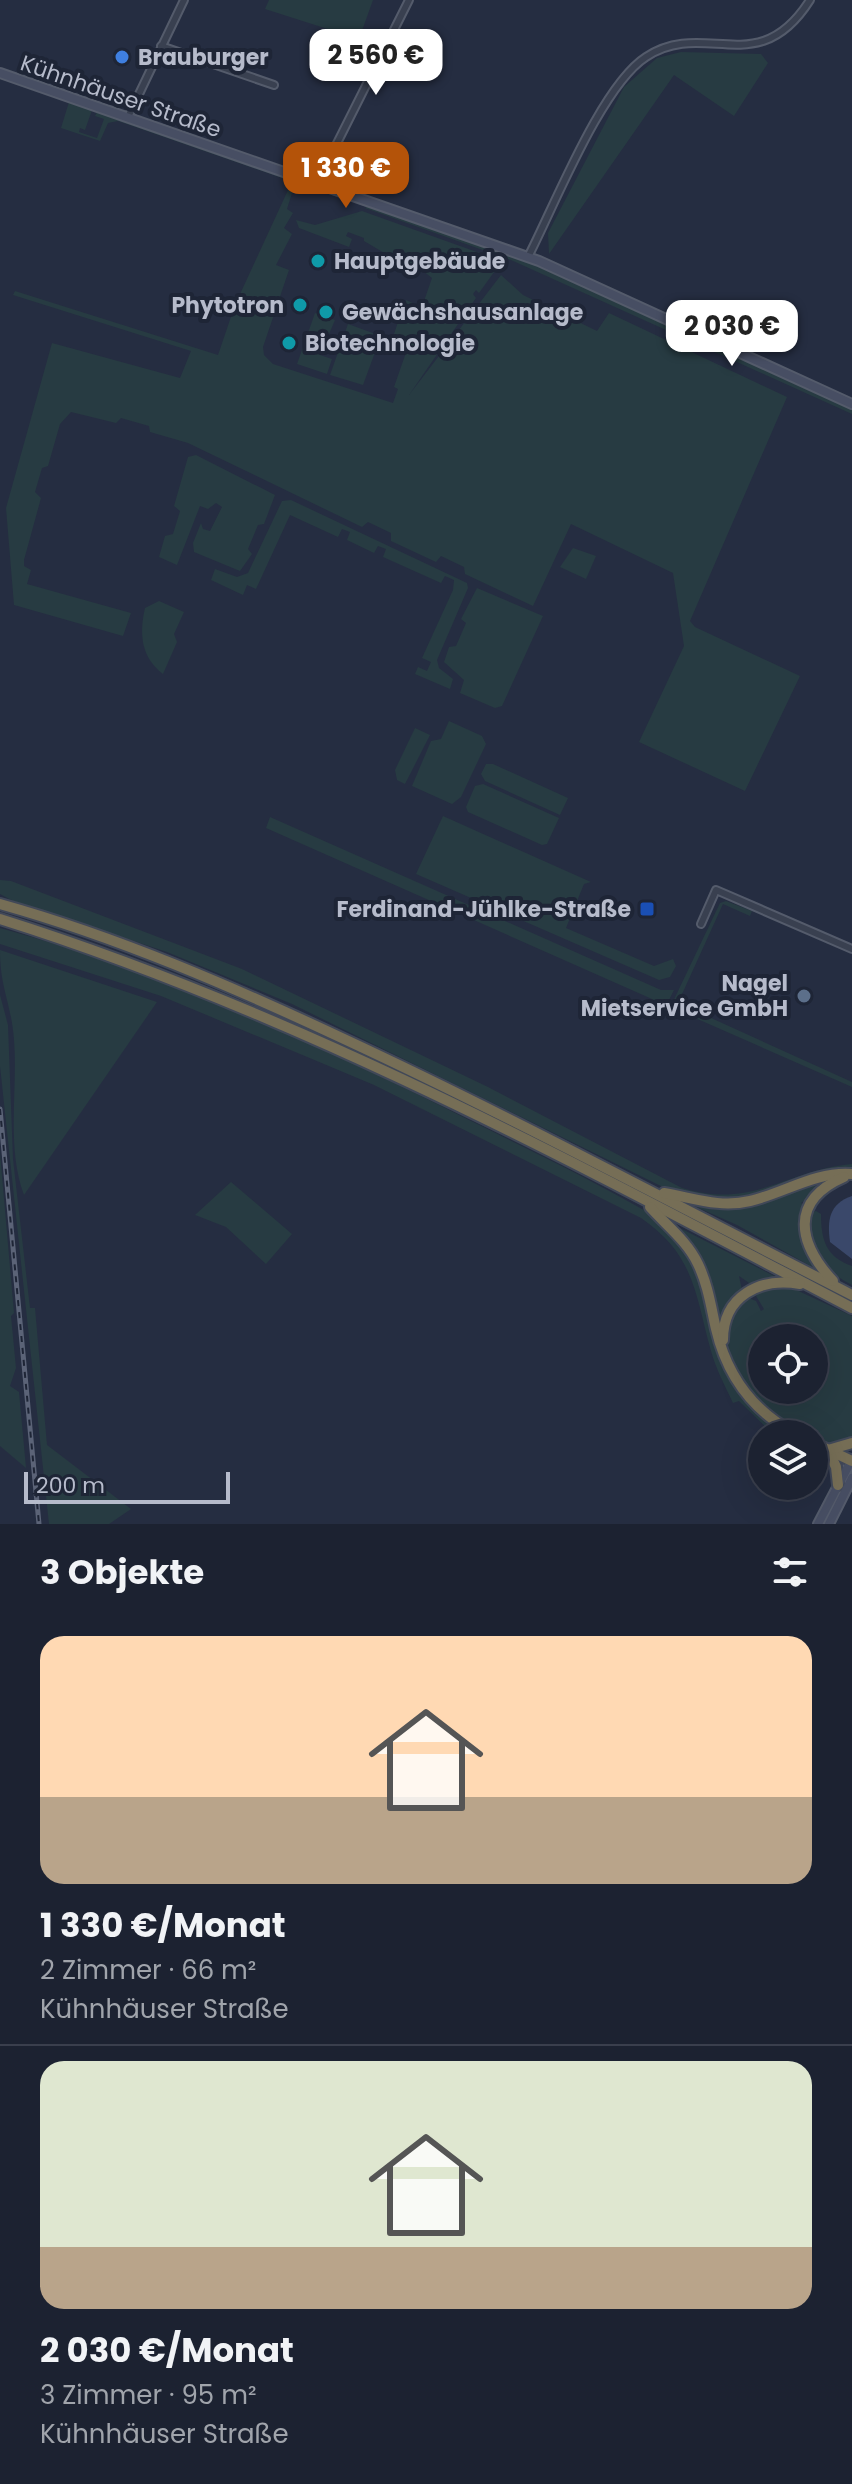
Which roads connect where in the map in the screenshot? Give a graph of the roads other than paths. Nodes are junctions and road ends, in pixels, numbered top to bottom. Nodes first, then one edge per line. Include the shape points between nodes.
1 (184, 0) edge
2 (409, 0) edge
3 (810, 0) edge
4 (161, 46) junction
5 (0, 73) edge
6 (274, 85) dead end
7 (128, 117) junction
8 (317, 183) junction
9 (528, 257) junction
10 (852, 404) edge
11 (5, 905) edge
12 (0, 919) edge
13 (701, 924) dead end
14 (852, 949) edge
15 (851, 1174) edge
16 (647, 1196) junction
17 (810, 1285) junction
18 (839, 1288) junction
19 (852, 1295) edge
20 (852, 1308) edge
21 (724, 1354) junction
22 (777, 1420) edge
23 (852, 1443) edge
24 (828, 1450) junction
25 (852, 1461) edge
26 (852, 1478) edge
27 (838, 1485) junction
28 (818, 1524) edge
29 (829, 1524) edge

1 - 4 street
2 - 8 street
3 - 9 street via 789,25 753,45 684,43 643,59 617,86 556,193
4 - 6 street
4 - 7 street
5 - 7 street, Kühnhäuser Straße
7 - 8 street, Kühnhäuser Straße
8 - 9 street, Kühnhäuser Straße
9 - 10 street, Kühnhäuser Straße
11 - 16 highway via 221,983 421,1075
12 - 16 highway via 122,958 307,1033
13 - 14 street via 716,890
15 - 16 highway via 821,1177 735,1203
15 - 18 highway via 816,1196 804,1227 812,1258
16 - 17 highway
16 - 18 highway
16 - 21 highway via 698,1264
17 - 20 highway
17 - 21 highway via 771,1282 746,1292 726,1319
18 - 19 highway
21 - 22 highway via 736,1381
23 - 24 highway
24 - 25 highway
24 - 27 highway
25 - 27 street
26 - 29 street
27 - 28 street

